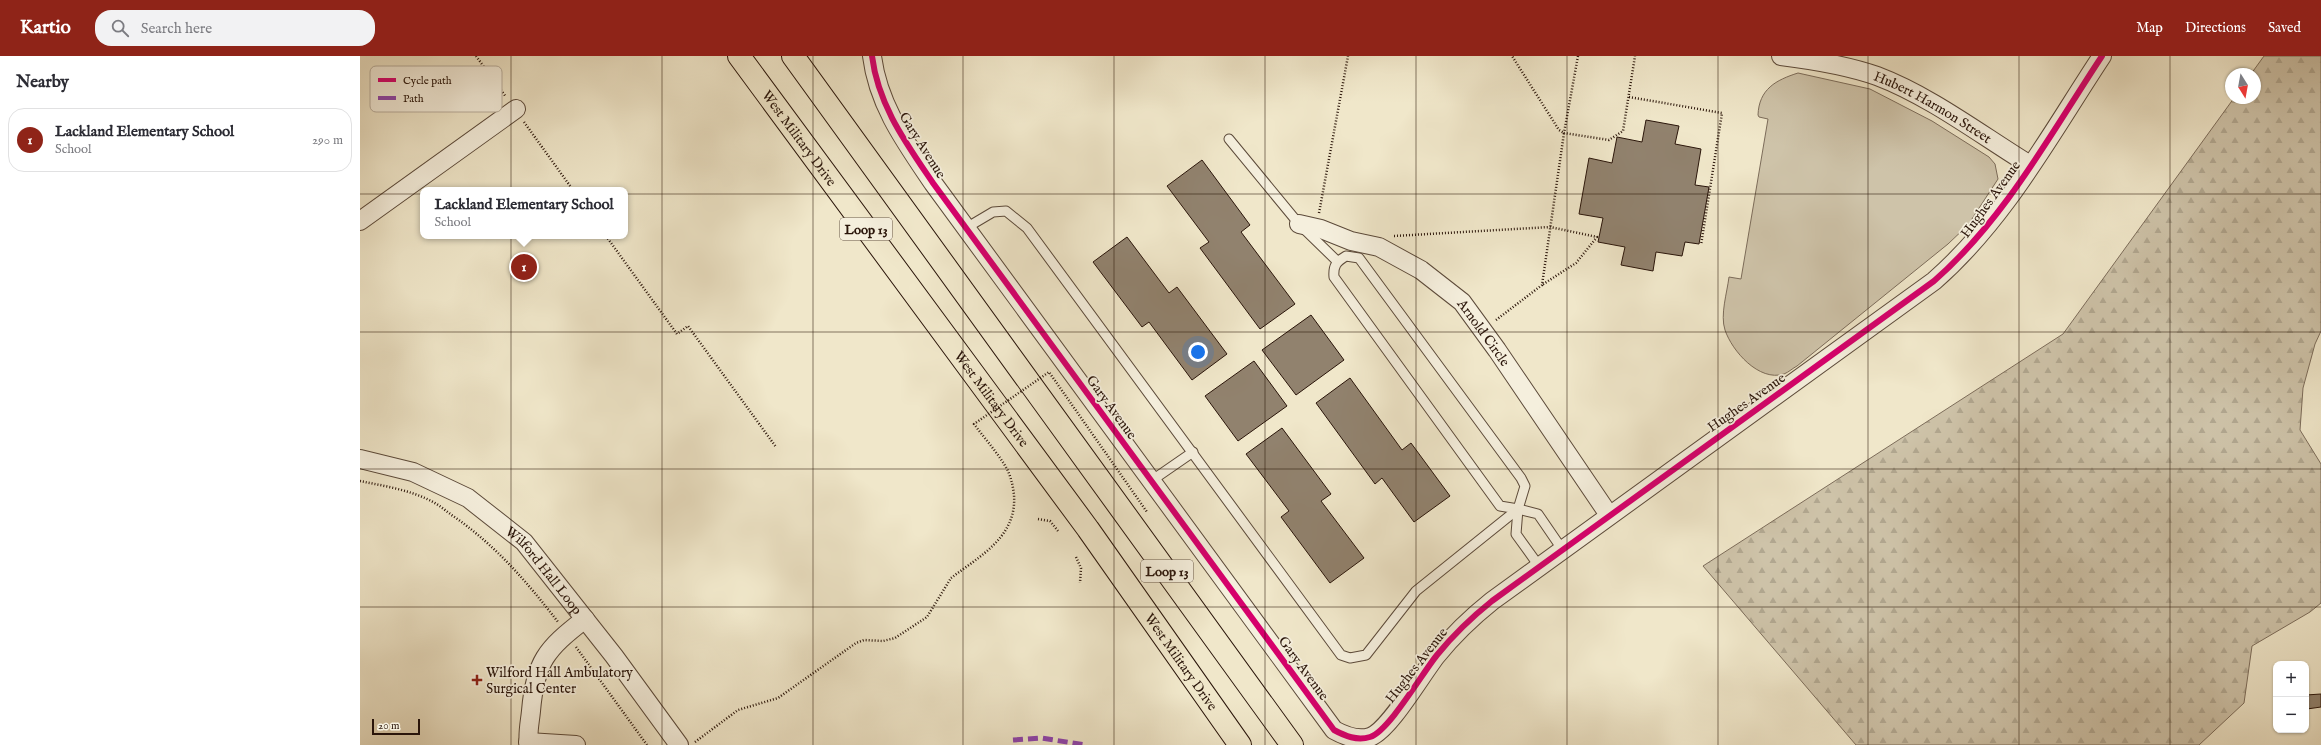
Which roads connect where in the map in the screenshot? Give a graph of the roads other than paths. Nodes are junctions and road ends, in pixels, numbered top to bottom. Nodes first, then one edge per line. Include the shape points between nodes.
1 (740, 56) edge
2 (793, 56) edge
3 (872, 56) edge
4 (1781, 56) edge
5 (2102, 56) edge
6 (516, 109) dead end
7 (1229, 139) dead end
8 (2030, 165) junction
9 (360, 221) edge
10 (1299, 224) junction
11 (966, 228) junction
12 (1367, 244) junction
13 (1337, 261) junction
14 (1364, 265) junction
15 (1193, 452) junction
16 (360, 458) edge
17 (1151, 481) junction
18 (1518, 509) junction
19 (1610, 515) junction
20 (1562, 549) junction
21 (1539, 566) junction
22 (585, 619) junction
23 (1370, 737) joint
24 (528, 743) edge
25 (576, 745) edge
26 (679, 745) edge
27 (1240, 745) edge
28 (1292, 745) edge

1 - 27 main road, West Military Drive / Loop 13 via 1088,529
2 - 28 main road, Loop 13
3 - 11 street, Gary Avenue via 874,74 893,124
4 - 8 street, Hubert Harmon Street via 1812,59 1876,76 1910,91
5 - 8 street, Hughes Avenue
6 - 9 street
7 - 10 lane
8 - 19 street, Hughes Avenue via 1989,225 1954,264 1934,281
10 - 12 street, Arnold Circle
10 - 13 lane
11 - 15 lane via 993,212 1006,211 1027,228
11 - 17 street, Gary Avenue
12 - 14 lane
12 - 19 street, Arnold Circle via 1379,247 1421,270 1462,302
13 - 14 lane via 1346,256 1359,258
13 - 18 lane via 1334,277 1495,500 1500,506
14 - 18 lane via 1522,478 1525,486
15 - 17 lane
15 - 18 lane via 1341,655 1350,658 1366,655 1416,591
16 - 22 street, Wilford Hall Loop via 414,472 468,498 524,542
17 - 23 street, Gary Avenue via 1334,730 1354,738
18 - 20 lane via 1538,514
18 - 21 lane via 1516,534
19 - 20 street, Hughes Avenue
20 - 21 street, Hughes Avenue
21 - 23 street, Hughes Avenue via 1487,605 1456,633 1399,708
22 - 24 street via 566,633 546,655 538,669 533,686
22 - 26 street, Wilford Hall Loop
24 - 25 street

